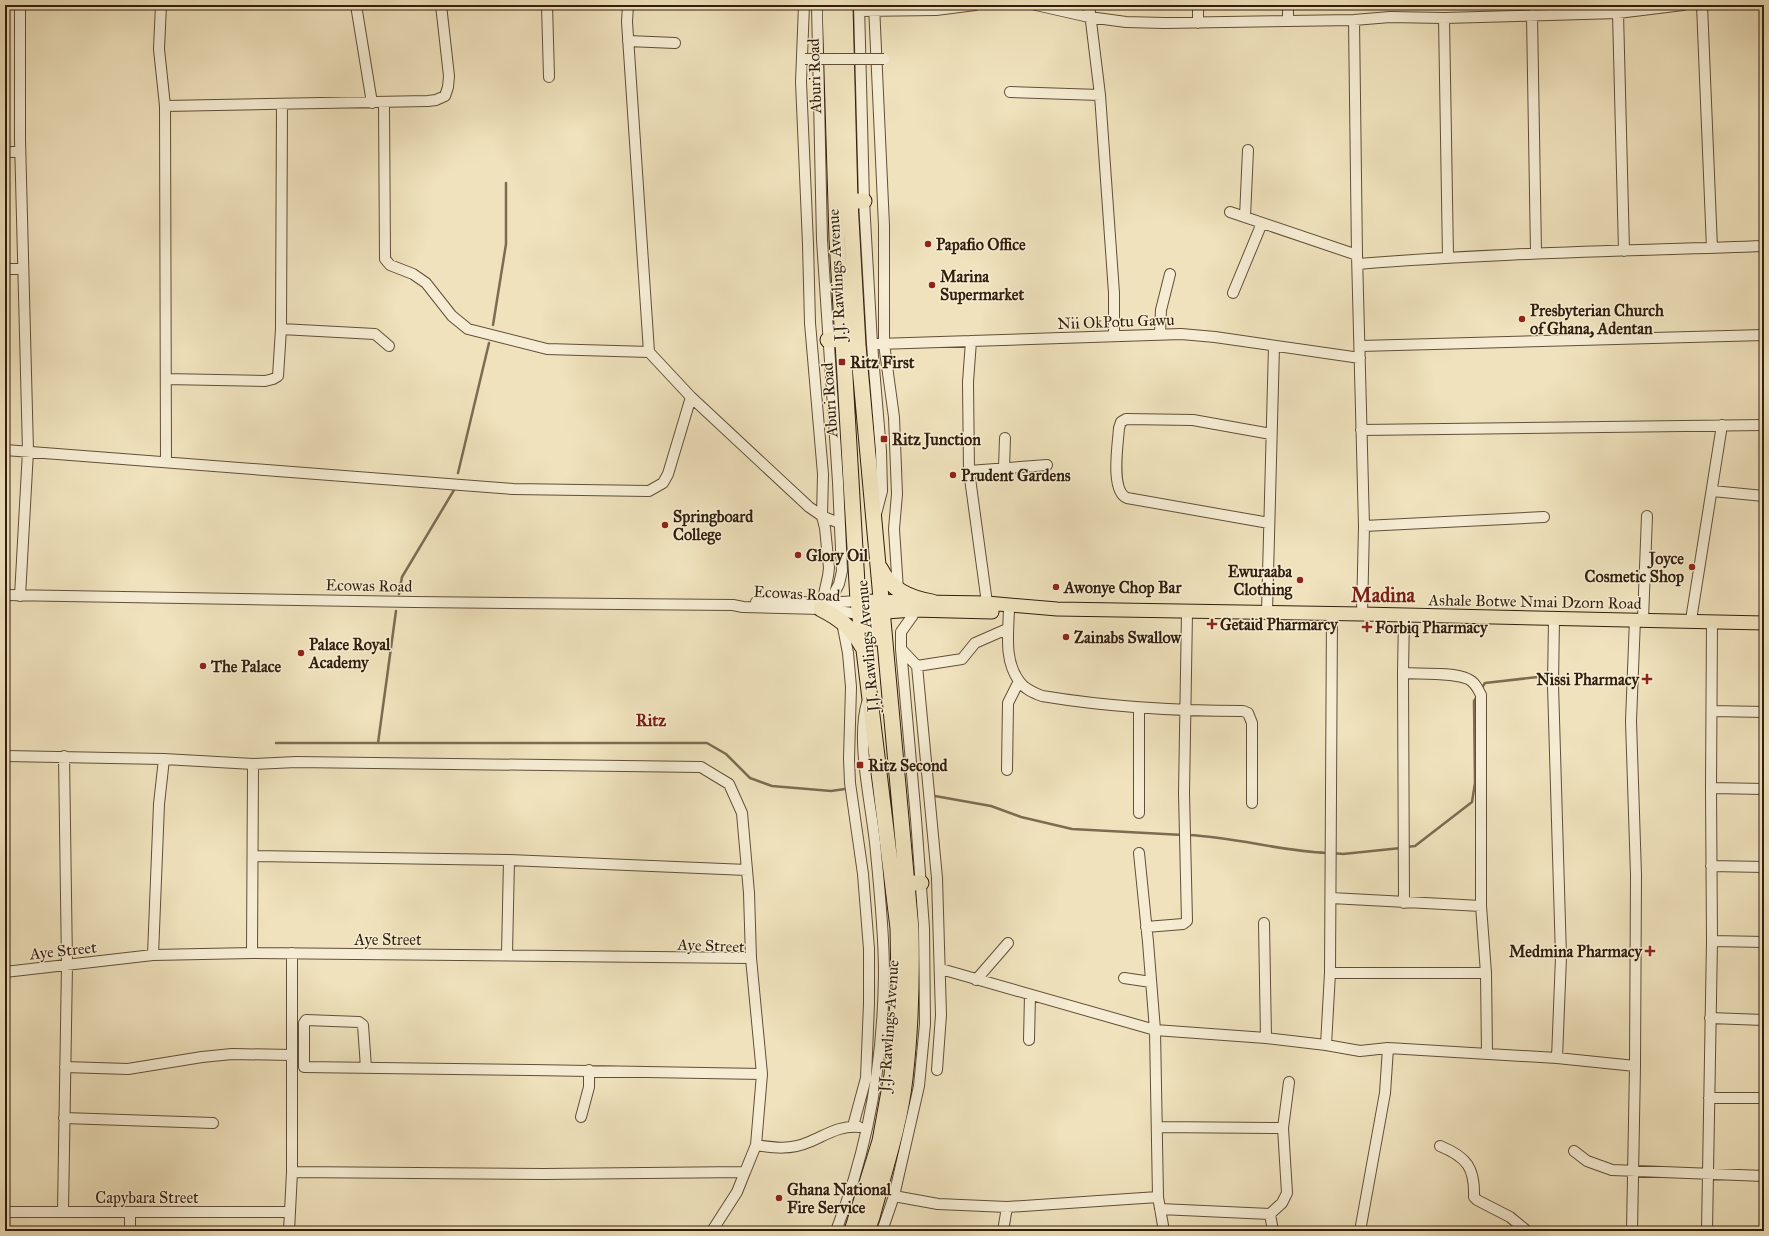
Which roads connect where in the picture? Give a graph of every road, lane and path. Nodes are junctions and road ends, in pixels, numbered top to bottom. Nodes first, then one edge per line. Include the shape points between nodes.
1 (20, 5) edge
2 (161, 5) edge
3 (356, 5) edge
4 (441, 5) edge
5 (547, 5) edge
6 (628, 5) edge
7 (804, 5) edge
8 (817, 5) edge
9 (830, 5) edge
10 (975, 5) edge
11 (1036, 5) edge
12 (1089, 5) edge
13 (1198, 5) edge
14 (1288, 5) edge
15 (1683, 5) edge
16 (1702, 5) edge
17 (854, 7) edge
18 (874, 8) edge
19 (1633, 8) edge
20 (1618, 13) junction
21 (1532, 15) junction
22 (1089, 18) junction
23 (1444, 18) junction
24 (1354, 20) junction
25 (1288, 21) junction
26 (1198, 23) junction
27 (628, 41) junction
28 (675, 43) dead end
29 (805, 59) dead end
30 (884, 59) dead end
31 (550, 77) dead end
32 (1010, 92) dead end
33 (1100, 95) junction
34 (372, 103) junction
35 (384, 103) junction
36 (282, 104) junction
37 (165, 106) junction
38 (819, 113) junction
39 (802, 114) junction
40 (1248, 150) dead end
41 (5, 152) edge
42 (20, 152) junction
43 (857, 201) junction
44 (1230, 212) dead end
45 (1245, 217) junction
46 (1262, 223) junction
47 (1764, 246) edge
48 (1712, 248) junction
49 (1624, 251) junction
50 (1536, 253) junction
51 (1448, 257) junction
52 (1357, 260) junction
53 (5, 269) edge
54 (22, 269) junction
55 (1170, 274) dead end
56 (1233, 293) dead end
57 (281, 329) junction
58 (1160, 334) junction
59 (1764, 335) edge
60 (1114, 336) junction
61 (835, 339) junction
62 (971, 341) junction
63 (872, 344) junction
64 (884, 344) junction
65 (389, 346) dead end
66 (1274, 346) junction
67 (1360, 346) junction
68 (649, 352) junction
69 (1360, 358) junction
70 (166, 379) junction
71 (691, 397) junction
72 (1722, 425) junction
73 (1764, 425) edge
74 (1361, 430) junction
75 (1271, 434) junction
76 (1005, 438) dead end
77 (5, 450) edge
78 (28, 451) junction
79 (166, 462) junction
80 (1047, 466) dead end
81 (1004, 468) junction
82 (970, 471) junction
83 (1712, 491) junction
84 (1764, 496) edge
85 (822, 516) junction
86 (1647, 516) dead end
87 (1544, 517) dead end
88 (875, 519) junction
89 (839, 523) junction
90 (1269, 523) junction
91 (1364, 526) junction
92 (878, 563) junction
93 (898, 590) junction
94 (5, 596) edge
95 (20, 596) junction
96 (932, 602) junction
97 (988, 603) junction
98 (820, 604) junction
99 (871, 607) junction
100 (1012, 608) junction
101 (913, 610) junction
102 (1187, 612) junction
103 (1267, 612) junction
104 (1332, 613) junction
105 (1362, 614) junction
106 (1404, 615) junction
107 (1554, 618) junction
108 (1639, 619) junction
109 (841, 620) junction
110 (1691, 620) junction
111 (1712, 621) junction
112 (1764, 623) edge
113 (1007, 629) junction
114 (901, 649) junction
115 (865, 652) junction
116 (917, 666) junction
117 (1403, 673) junction
118 (1019, 681) junction
119 (870, 696) joint
120 (1139, 708) junction
121 (1186, 711) junction
122 (1712, 711) junction
123 (1764, 712) edge
124 (5, 756) edge
125 (64, 756) junction
126 (164, 759) junction
127 (253, 764) junction
128 (1007, 770) dead end
129 (1711, 788) junction
130 (1764, 789) edge
131 (1252, 802) dead end
132 (1139, 813) dead end
133 (1139, 853) dead end
134 (254, 856) junction
135 (509, 860) junction
136 (1711, 866) junction
137 (1764, 867) edge
138 (747, 870) junction
139 (914, 883) junction
140 (1331, 898) junction
141 (1404, 902) junction
142 (1481, 906) junction
143 (1264, 922) dead end
144 (1146, 927) junction
145 (1712, 941) junction
146 (1764, 942) edge
147 (1008, 943) dead end
148 (252, 952) junction
149 (292, 953) junction
150 (507, 954) junction
151 (153, 955) junction
152 (750, 958) junction
153 (67, 965) junction
154 (941, 969) junction
155 (5, 972) edge
156 (1330, 973) junction
157 (1486, 973) junction
158 (1124, 978) dead end
159 (976, 980) junction
160 (1151, 982) junction
161 (1030, 994) junction
162 (1710, 1018) junction
163 (1764, 1020) edge
164 (1155, 1030) junction
165 (888, 1032) junction
166 (1266, 1038) junction
167 (1029, 1040) dead end
168 (1326, 1045) junction
169 (1388, 1048) junction
170 (1487, 1053) junction
171 (292, 1055) junction
172 (1557, 1058) junction
173 (1635, 1066) junction
174 (65, 1067) junction
175 (366, 1068) junction
176 (589, 1070) junction
177 (937, 1070) dead end
178 (762, 1074) junction
179 (1289, 1082) dead end
180 (1710, 1098) junction
181 (1764, 1098) edge
182 (581, 1117) dead end
183 (64, 1118) junction
184 (213, 1123) dead end
185 (853, 1126) junction
186 (867, 1127) junction
187 (1157, 1127) junction
188 (1283, 1128) junction
189 (756, 1145) junction
190 (1440, 1146) dead end
191 (1574, 1151) dead end
192 (1633, 1171) junction
193 (292, 1172) junction
194 (745, 1172) junction
195 (1708, 1175) junction
196 (1764, 1176) edge
197 (894, 1196) junction
198 (1158, 1197) junction
199 (1008, 1207) junction
200 (1160, 1209) junction
201 (63, 1211) junction
202 (5, 1212) edge
203 (289, 1212) junction
204 (130, 1213) junction
205 (1270, 1214) junction
206 (879, 1223) edge
207 (130, 1231) edge
208 (289, 1231) edge
209 (712, 1231) edge
210 (836, 1231) edge
211 (852, 1231) edge
212 (866, 1231) edge
213 (1004, 1231) edge
214 (1164, 1231) edge
215 (1273, 1231) edge
216 (1360, 1231) edge
217 (1527, 1231) edge
218 (1632, 1231) edge
219 (1707, 1231) edge

1 - 42 street
2 - 37 street via 159,49
3 - 34 street
4 - 35 street via 449,76 445,96 428,102
5 - 31 street
6 - 27 street
7 - 39 street
8 - 38 street
9 - 61 highway, Aburi Road via 837,239
10 - 18 street via 936,10
11 - 22 street
12 - 22 street
13 - 26 street
14 - 25 street
15 - 19 street
16 - 48 street
17 - 18 street
17 - 43 highway, J.J. Rawlings Avenue
17 - 43 street via 866,92
18 - 64 street via 884,226
19 - 20 street
20 - 21 street
20 - 49 street
21 - 23 street
21 - 50 street
22 - 26 street via 1126,22
22 - 33 street
23 - 24 street
23 - 51 street
24 - 25 street
24 - 52 street
25 - 26 street
27 - 28 street
27 - 68 street
29 - 30 street, bridge
32 - 33 street
33 - 60 street via 1114,293
34 - 35 street
34 - 36 street
35 - 68 street via 386,259 390,265 413,274 426,283 452,316 468,329 547,349
36 - 37 street
36 - 57 street
37 - 70 street
38 - 39 street
38 - 61 street via 822,240
39 - 85 street via 810,324 823,474
40 - 45 street
41 - 42 street
42 - 54 street
43 - 63 street
43 - 88 highway, J.J. Rawlings Avenue via 858,345
44 - 45 street
45 - 46 street
46 - 52 street
46 - 56 street
47 - 48 street
48 - 49 street
49 - 50 street
50 - 51 street
51 - 52 street
52 - 67 street
53 - 54 street
54 - 78 street
55 - 58 street via 1161,310
57 - 65 street via 375,334
57 - 70 street via 278,376 274,379
58 - 60 street, Nii OkPotu Gawu
58 - 66 street, Nii OkPotu Gawu via 1215,337
59 - 67 street
60 - 62 street, Nii OkPotu Gawu
61 - 89 street
61 - 99 highway, Aburi Road via 856,554
62 - 64 street, Nii OkPotu Gawu
62 - 82 street via 968,382
63 - 64 street, Nii OkPotu Gawu
63 - 88 street via 882,491
64 - 93 street via 896,443 894,529
66 - 69 street, Nii OkPotu Gawu
66 - 75 street
67 - 69 street
68 - 71 street
69 - 74 street
70 - 79 street
71 - 79 street via 668,474 663,483 649,491 513,489
71 - 85 street via 809,507
72 - 73 street
72 - 74 street
72 - 83 street
74 - 91 street
75 - 90 street
75 - 90 street via 1193,420 1126,419 1121,422 1119,428 1116,481 1119,491 1127,498
76 - 81 street
77 - 78 street
78 - 79 street
78 - 95 street
80 - 81 street
81 - 82 street
82 - 97 street
83 - 84 street
83 - 110 street
85 - 89 street
85 - 98 street via 829,572
86 - 108 street
87 - 91 street
88 - 92 highway, J.J. Rawlings Avenue
89 - 98 street via 842,571 839,584
90 - 103 street
91 - 105 street
92 - 93 highway via 885,577
92 - 99 highway, J.J. Rawlings Avenue
93 - 96 highway via 914,599
94 - 95 street, Ecowas Road
95 - 98 street, Ecowas Road via 743,607
96 - 97 main road
96 - 99 main road
97 - 100 main road
98 - 99 street, Ecowas Road
98 - 109 highway
99 - 101 main road
99 - 115 highway, Aburi Road
99 - 139 highway, J.J. Rawlings Avenue via 888,678
100 - 101 main road via 954,612
100 - 102 main road, Ashale Botwe Nmai Dzorn Road
100 - 113 street
101 - 114 street via 901,632
102 - 103 main road, Ashale Botwe Nmai Dzorn Road
102 - 121 street
103 - 104 main road, Ashale Botwe Nmai Dzorn Road
104 - 105 main road, Ashale Botwe Nmai Dzorn Road
104 - 140 street
105 - 106 main road, Ashale Botwe Nmai Dzorn Road
106 - 107 main road, Ashale Botwe Nmai Dzorn Road
106 - 117 street
107 - 108 main road, Ashale Botwe Nmai Dzorn Road
107 - 172 street via 1553,685 1561,957
108 - 110 main road, Ashale Botwe Nmai Dzorn Road
108 - 173 street via 1631,721 1636,875
109 - 115 highway via 854,633
109 - 185 street via 848,653 851,687 850,783 863,874 869,949 866,1078
110 - 111 main road, Ashale Botwe Nmai Dzorn Road
111 - 112 main road, Ashale Botwe Nmai Dzorn Road
111 - 122 street
113 - 116 street via 975,643 962,659
113 - 118 street via 1008,649
114 - 116 street
114 - 139 street
115 - 119 highway, Aburi Road
116 - 154 street via 937,870
117 - 141 street
117 - 142 street via 1469,679 1481,695
118 - 120 street via 1028,690 1042,696
118 - 128 street via 1008,703
119 - 165 highway, J.J. Rawlings Avenue via 898,928 899,989
120 - 121 street
120 - 132 street
121 - 131 street via 1248,713 1252,723
121 - 144 street via 1184,793 1187,921 1183,924
122 - 123 street
122 - 129 street
124 - 125 street
125 - 126 street
125 - 153 street
126 - 127 street
126 - 151 street via 159,804
127 - 134 street
127 - 138 street via 304,762 701,767 729,784 742,813
129 - 130 street
129 - 136 street
133 - 144 street
134 - 135 street
134 - 148 street
135 - 138 street
135 - 150 street
136 - 137 street
136 - 145 street
138 - 152 street
139 - 197 street via 924,928 925,1024 920,1078
139 - 206 highway, J.J. Rawlings Avenue via 911,929 912,990 905,1078
140 - 141 street
140 - 156 street
141 - 142 street
142 - 157 street
143 - 166 street
144 - 160 street
145 - 146 street
145 - 162 street
147 - 159 street
148 - 149 street, Aye Street
148 - 151 street, Aye Street
149 - 150 street, Aye Street
149 - 171 street
150 - 152 street, Aye Street
151 - 153 street, Aye Street
152 - 178 street, Aye Street
153 - 155 street, Aye Street
153 - 174 street
154 - 159 street
154 - 177 street
156 - 157 street
156 - 168 street
157 - 170 street
158 - 160 street
159 - 161 street
160 - 164 street
161 - 164 street
161 - 167 street
162 - 163 street
162 - 180 street
164 - 166 street
164 - 187 street
165 - 186 street
165 - 211 highway, J.J. Rawlings Avenue via 892,1075 884,1123
166 - 168 street
168 - 169 street via 1360,1052
169 - 170 street
169 - 216 street via 1385,1093
170 - 172 street
171 - 174 street via 232,1054 128,1069
171 - 193 street
172 - 173 street
173 - 192 street
174 - 183 street
175 - 175 street via 363,1025 359,1022 306,1020 304,1067
175 - 176 street
176 - 178 street
176 - 182 street via 589,1087
178 - 189 street, Aye Street
179 - 188 street
180 - 181 street
180 - 195 street
183 - 184 street
183 - 201 street
185 - 186 street
185 - 189 street via 787,1148 775,1149
186 - 210 street via 850,1192
187 - 188 street
187 - 198 street
188 - 205 street via 1287,1193 1282,1203
189 - 194 street, Aye Street
190 - 217 street via 1456,1152 1467,1163 1474,1180 1474,1197 1477,1200 1505,1214
191 - 192 street via 1587,1161 1600,1166 1612,1170
192 - 195 street
192 - 218 street
193 - 194 street
193 - 203 street
194 - 209 street, Aye Street via 737,1192
195 - 196 street
195 - 219 street
197 - 199 street via 938,1204
197 - 206 street
198 - 199 street
198 - 200 street
199 - 213 street
200 - 205 street
200 - 214 street
201 - 202 street, Capybara Street
201 - 204 street, Capybara Street
203 - 204 street, Capybara Street
203 - 208 street
204 - 207 street
205 - 215 street
206 - 212 highway, J.J. Rawlings Avenue

